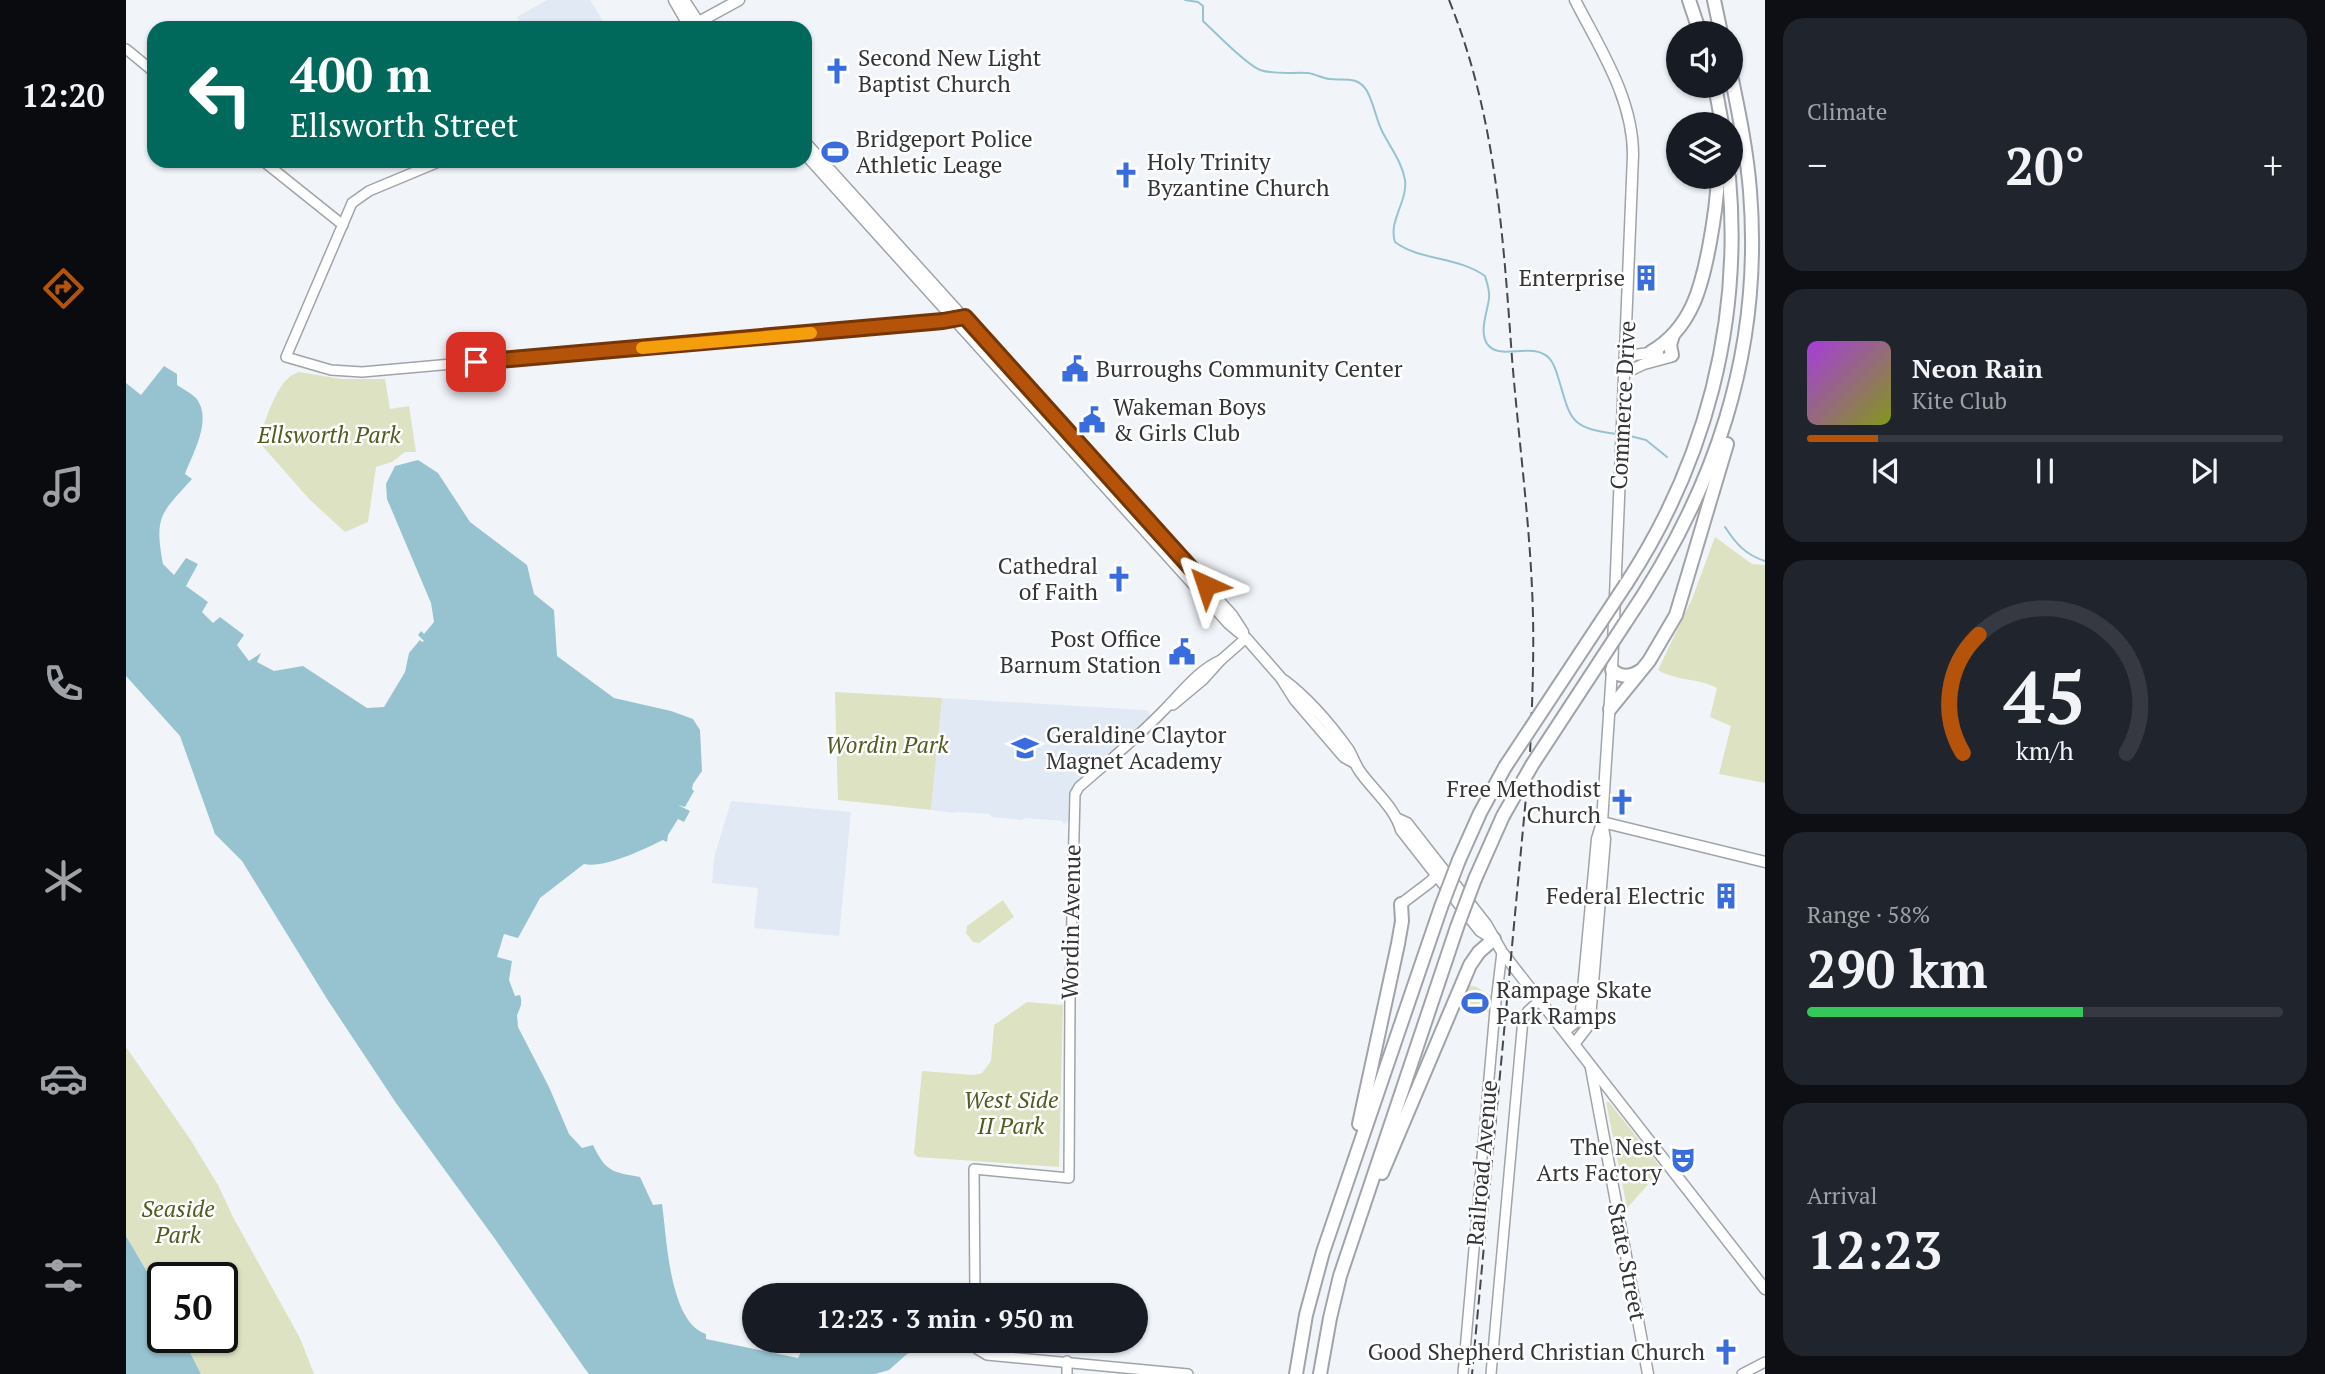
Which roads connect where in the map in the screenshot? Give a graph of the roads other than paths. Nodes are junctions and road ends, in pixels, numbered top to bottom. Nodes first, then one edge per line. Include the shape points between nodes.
1 (674, 0) edge
2 (684, 0) edge
3 (739, 0) edge
4 (1575, 0) edge
5 (1689, 0) edge
6 (1695, 0) edge
7 (1715, 0) edge
8 (690, 21) edge
9 (693, 21) edge
10 (705, 21) edge
11 (1697, 21) edge
12 (1699, 21) edge
13 (1719, 21) edge
14 (126, 49) edge
15 (147, 66) edge
16 (1736, 98) edge
17 (812, 150) edge
18 (812, 161) edge
19 (272, 168) edge
20 (423, 168) edge
21 (1717, 189) edge
22 (1730, 189) edge
23 (342, 225) junction
24 (960, 318) junction
25 (1676, 332) junction
26 (1651, 352) junction
27 (1672, 355) junction
28 (1626, 356) junction
29 (1625, 373) junction
30 (1740, 377) junction
31 (1247, 638) junction
32 (1643, 668) junction
33 (1612, 670) junction
34 (1610, 709) junction
35 (1602, 822) junction
36 (1765, 862) edge
37 (1439, 871) junction
38 (1401, 904) joint
39 (1494, 939) junction
40 (1503, 952) junction
41 (1590, 963) junction
42 (1540, 1000) junction
43 (1565, 1031) junction
44 (1575, 1043) junction
45 (1591, 1066) junction
46 (1610, 1090) junction
47 (1596, 1096) junction
48 (1342, 1196) junction
49 (1368, 1198) junction
50 (975, 1283) edge
51 (1765, 1289) edge
52 (982, 1353) edge
53 (1068, 1361) junction
54 (1765, 1362) edge
55 (1296, 1373) edge
56 (1067, 1374) edge
57 (1188, 1374) edge
58 (1320, 1374) edge
59 (1463, 1374) edge
60 (1491, 1374) edge
61 (1648, 1374) edge
62 (1742, 1374) edge

1 - 8 main road
2 - 9 main road
3 - 10 main road
4 - 28 main road, Commerce Drive via 1625,99 1631,124
5 - 11 highway
6 - 12 highway
7 - 13 highway
14 - 15 street
16 - 30 highway via 1750,189 1752,253
17 - 24 main road
18 - 24 main road
19 - 23 street
20 - 23 street via 362,194 352,203
21 - 25 highway via 1703,280 1692,309
22 - 48 highway, bridge via 1731,273 1721,357 1699,439 1651,545 1505,767 1480,813 1441,907
23 - 24 street via 286,357 331,370 362,372
24 - 31 main road via 1232,615
25 - 26 highway
25 - 27 highway via 1670,345
26 - 27 main road
26 - 28 main road
27 - 29 main road
28 - 29 main road, Commerce Drive
29 - 33 main road, Commerce Drive
30 - 32 highway via 1734,419 1682,597 1661,643
30 - 49 highway, bridge via 1695,504 1665,561 1503,816 1457,928
31 - 37 main road via 1282,678 1295,701 1353,762 1398,819 1407,823
31 - 50 street, Wordin Avenue via 1183,689 1075,794 1069,1178 974,1169
32 - 33 highway via 1627,676
32 - 34 highway
33 - 34 main road, Commerce Drive
34 - 35 main road, Commerce Drive
35 - 36 main road
35 - 41 main road, Commerce Drive via 1597,839
37 - 38 main road
37 - 39 main road
38 - 48 highway via 1396,958
39 - 40 main road
39 - 49 highway via 1470,965
40 - 42 main road
40 - 59 street, Railroad Avenue
41 - 43 main road, Commerce Drive via 1580,1017
41 - 44 main road, Commerce Drive via 1590,1019
42 - 43 main road
42 - 60 street, Railroad Avenue via 1523,1019
43 - 44 main road
44 - 45 main road
45 - 46 main road
45 - 47 main road, State Street
46 - 47 main road
46 - 51 main road
47 - 61 main road, State Street
48 - 55 highway via 1311,1293
49 - 58 highway via 1335,1297
52 - 53 street
53 - 56 street
53 - 57 street
54 - 62 street

